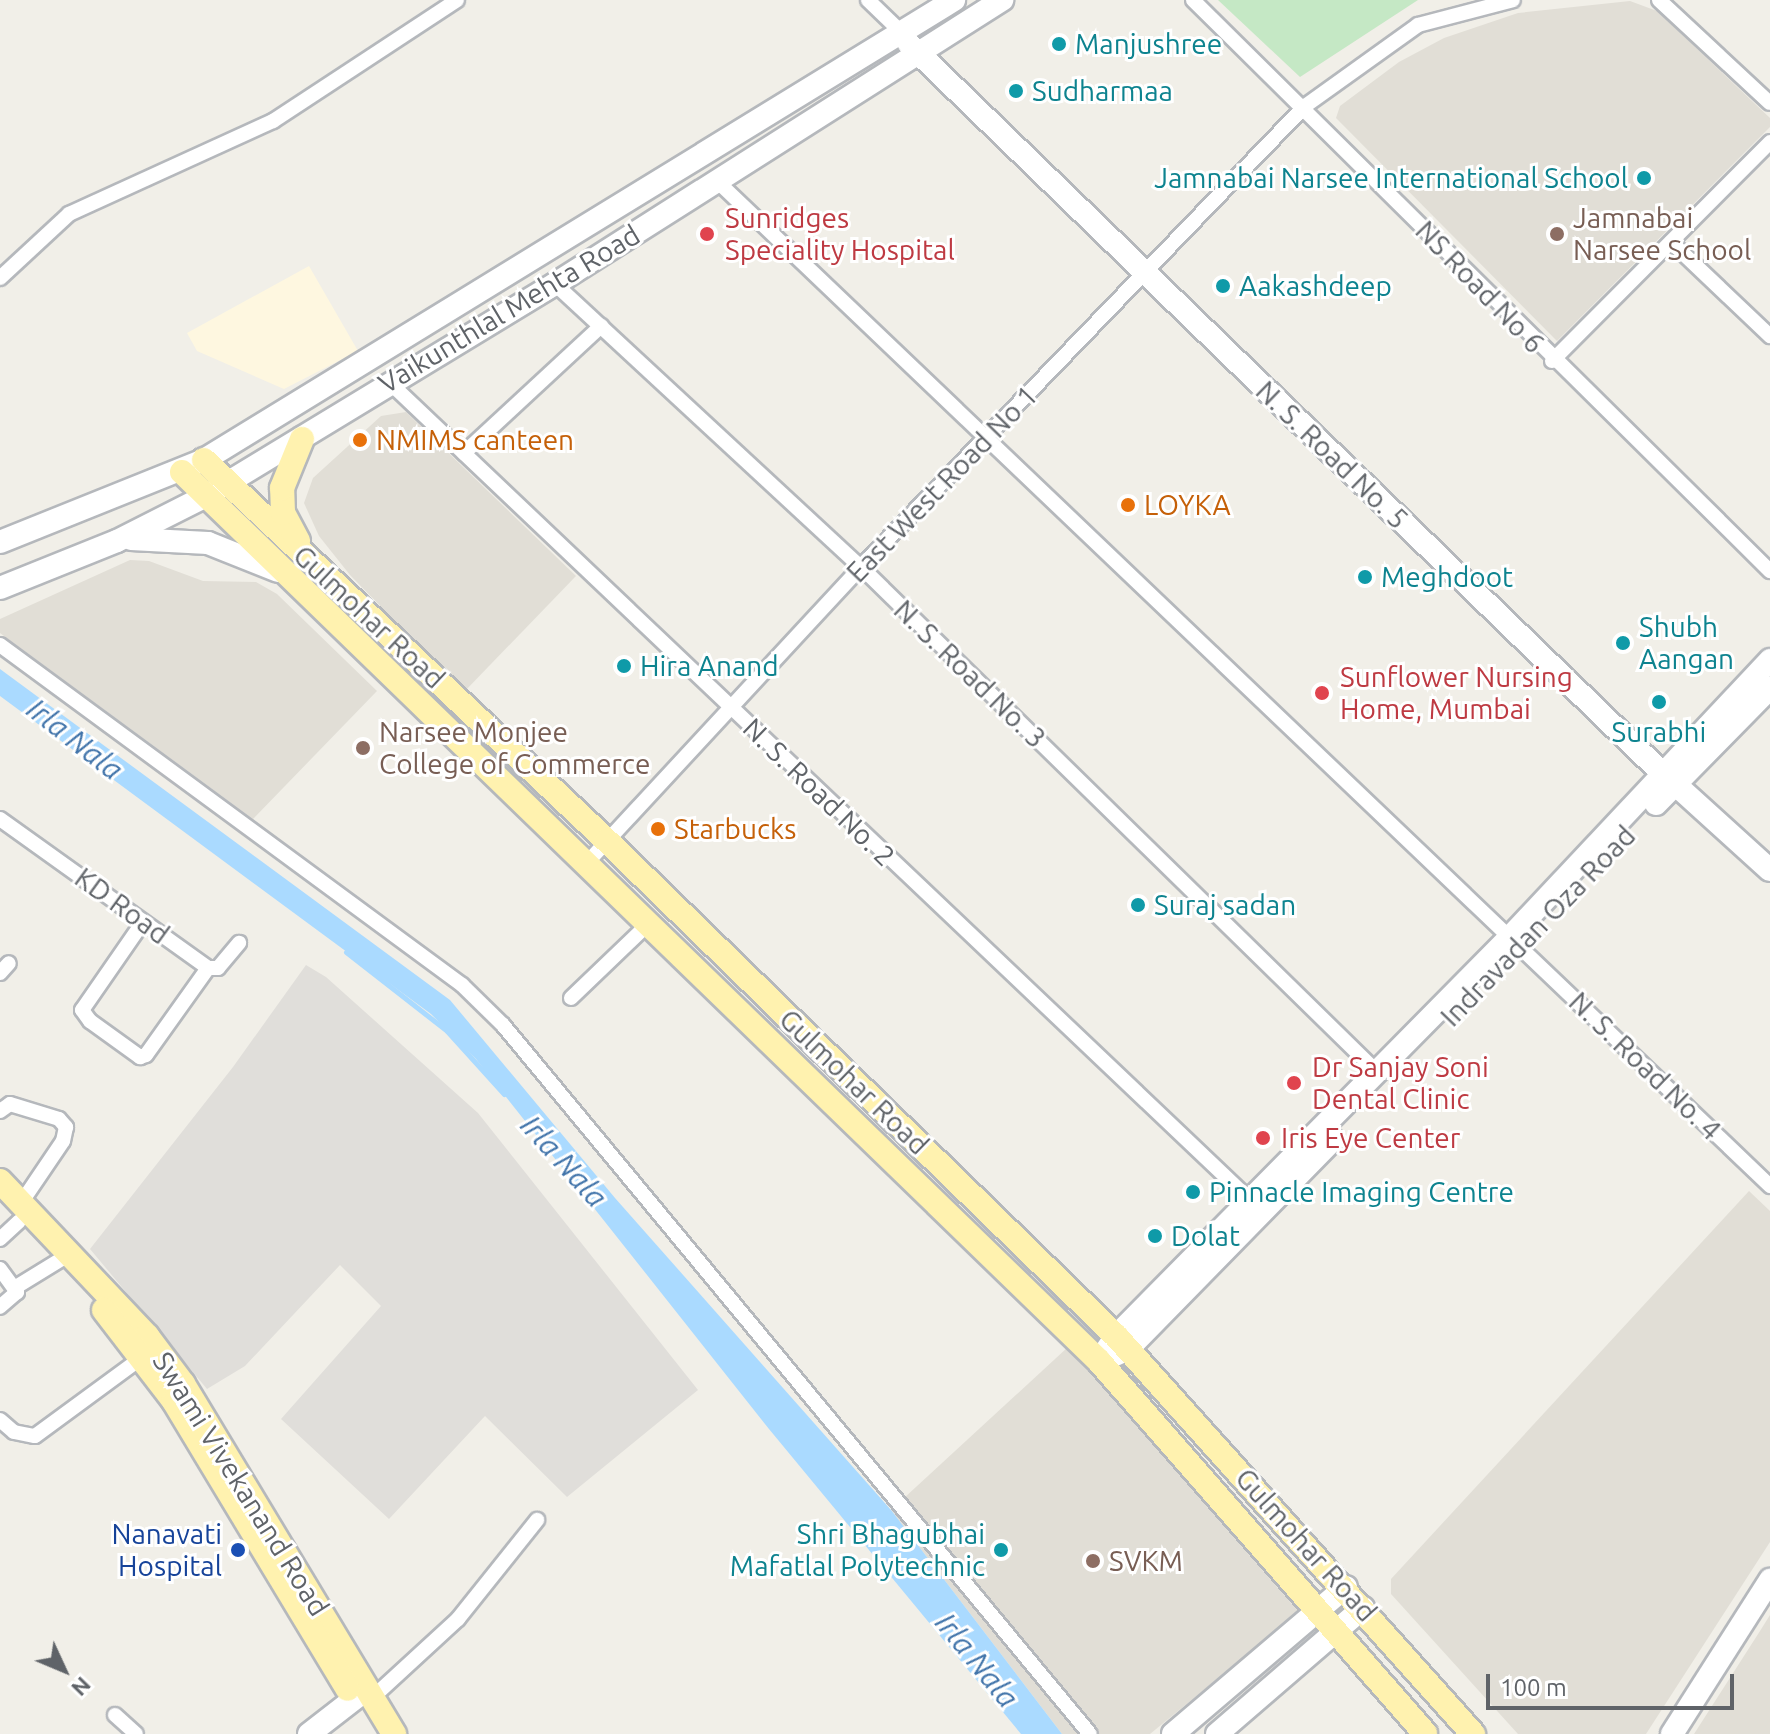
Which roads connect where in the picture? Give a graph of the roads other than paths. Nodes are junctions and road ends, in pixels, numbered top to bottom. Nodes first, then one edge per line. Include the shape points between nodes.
1 (457, 0) edge
2 (868, 0) edge
3 (954, 0) edge
4 (1002, 0) edge
5 (1193, 0) edge
6 (1513, 0) edge
7 (1659, 0) edge
8 (902, 33) junction
9 (916, 56) junction
10 (1770, 103) edge
11 (1305, 106) junction
12 (1770, 142) edge
13 (717, 181) junction
14 (1671, 242) junction
15 (1144, 273) junction
16 (0, 278) edge
17 (555, 284) junction
18 (601, 326) junction
19 (1770, 336) edge
20 (1552, 361) junction
21 (389, 382) junction
22 (987, 436) junction
23 (302, 439) junction
24 (464, 453) junction
25 (204, 460) junction
26 (182, 472) junction
27 (227, 483) junction
28 (206, 496) junction
29 (117, 541) junction
30 (0, 542) edge
31 (306, 557) junction
32 (861, 567) junction
33 (1770, 571) edge
34 (286, 576) junction
35 (0, 588) edge
36 (0, 645) edge
37 (1770, 660) edge
38 (1770, 688) edge
39 (732, 707) junction
40 (479, 720) junction
41 (457, 742) junction
42 (1669, 779) junction
43 (0, 819) edge
44 (607, 841) junction
45 (584, 866) junction
46 (1770, 870) edge
47 (143, 922) junction
48 (646, 926) junction
49 (1515, 942) junction
50 (239, 943) dead end
51 (208, 968) junction
52 (571, 998) dead end
53 (1378, 1073) junction
54 (0, 1111) edge
55 (0, 1181) edge
56 (1770, 1185) edge
57 (1250, 1200) junction
58 (13, 1209) edge
59 (0, 1239) edge
60 (60, 1260) junction
61 (0, 1269) edge
62 (16, 1287) junction
63 (0, 1307) edge
64 (1122, 1343) junction
65 (141, 1358) junction
66 (1099, 1361) junction
67 (0, 1420) edge
68 (537, 1520) dead end
69 (1770, 1580) edge
70 (1346, 1587) junction
71 (1363, 1608) junction
72 (1320, 1610) junction
73 (1338, 1633) junction
74 (367, 1696) junction
75 (115, 1715) dead end
76 (136, 1734) edge
77 (309, 1734) edge
78 (321, 1734) edge
79 (375, 1734) edge
80 (394, 1734) edge
81 (1090, 1734) edge
82 (1173, 1734) edge
83 (1217, 1734) edge
84 (1425, 1734) edge
85 (1473, 1734) edge
86 (1672, 1734) edge

1 - 16 street via 273,121 69,214
2 - 8 street
3 - 8 street, Vaikunthlal Mehta Road
4 - 9 street, Vaikunthlal Mehta Road
5 - 11 street, NS Road No 6
6 - 11 street, East West Road No 1 via 1418,25
7 - 10 street
8 - 9 street, N. S. Road No. 5
8 - 25 street, Vaikunthlal Mehta Road
9 - 13 street, Vaikunthlal Mehta Road
9 - 15 street, N. S. Road No. 5
11 - 15 street, East West Road No 1
11 - 20 street, NS Road No 6
12 - 14 street
13 - 17 street, Vaikunthlal Mehta Road
13 - 22 street
14 - 19 street
14 - 20 street
15 - 22 street, East West Road No 1
15 - 42 street, N. S. Road No. 5
17 - 18 street, N. S. Road No. 3
17 - 21 street, Vaikunthlal Mehta Road
18 - 24 street
18 - 32 street, N. S. Road No. 3
20 - 33 street, NS Road No 6
21 - 23 street, Vaikunthlal Mehta Road
21 - 24 street, N. S. Road No. 2
22 - 32 street, East West Road No 1
22 - 49 street
23 - 27 street, Vaikunthlal Mehta Road
23 - 31 main road via 282,488 283,513
24 - 39 street, N. S. Road No. 2
25 - 26 street, Vaikunthlal Mehta Road
25 - 27 main road, Gulmohar Road
26 - 28 main road, Gulmohar Road
26 - 30 street, Vaikunthlal Mehta Road
27 - 28 street, Vaikunthlal Mehta Road
27 - 31 main road, Gulmohar Road
28 - 29 street, Vaikunthlal Mehta Road
28 - 34 main road, Gulmohar Road
29 - 34 street via 152,537 208,543 257,559
29 - 35 street, Vaikunthlal Mehta Road
31 - 40 main road, Gulmohar Road
32 - 39 street, East West Road No 1
32 - 53 street, N. S. Road No. 3
34 - 41 main road, Gulmohar Road
36 - 81 street via 462,985 503,1025
37 - 42 street, Indravadan Oza Road
38 - 42 street, Indravadan Oza Road
39 - 44 street, East West Road No 1
39 - 57 street, N. S. Road No. 2
40 - 41 main road
40 - 44 main road, Gulmohar Road
41 - 45 main road, Gulmohar Road
42 - 46 street, N. S. Road No. 5
42 - 49 street, Indravadan Oza Road
43 - 47 street, KD Road
44 - 45 street, East West Road No 1
44 - 64 main road, Gulmohar Road
45 - 48 main road, Gulmohar Road
47 - 51 street, KD Road
47 - 51 street via 82,1010 140,1057
48 - 52 street
48 - 66 main road, Gulmohar Road
49 - 53 street, Indravadan Oza Road
49 - 56 street, N. S. Road No. 4
49 - 64 street, Indravadan Oza Road
50 - 51 street via 218,968
53 - 57 street, Indravadan Oza Road
54 - 58 street via 10,1104 59,1119 66,1127 63,1141
55 - 58 main road, Swami Vivekanand Road
57 - 64 street, Indravadan Oza Road
58 - 59 street
58 - 60 main road, Swami Vivekanand Road
58 - 74 main road, Swami Vivekanand Road via 147,1336 183,1384
60 - 62 street
60 - 65 main road, Swami Vivekanand Road
61 - 62 street
62 - 63 street via 16,1295
64 - 66 street
64 - 70 main road, Gulmohar Road
65 - 67 street via 35,1436 14,1432
65 - 74 main road, Swami Vivekanand Road
66 - 72 main road, Gulmohar Road
68 - 74 street via 458,1619
69 - 86 street
70 - 71 main road, Gulmohar Road
70 - 72 street
71 - 73 street
71 - 85 main road, Gulmohar Road
72 - 73 main road, Gulmohar Road
72 - 82 street
73 - 83 street
73 - 84 main road, Gulmohar Road
74 - 77 street
74 - 78 street
74 - 79 main road, Swami Vivekanand Road
74 - 80 main road, Swami Vivekanand Road
75 - 76 street

